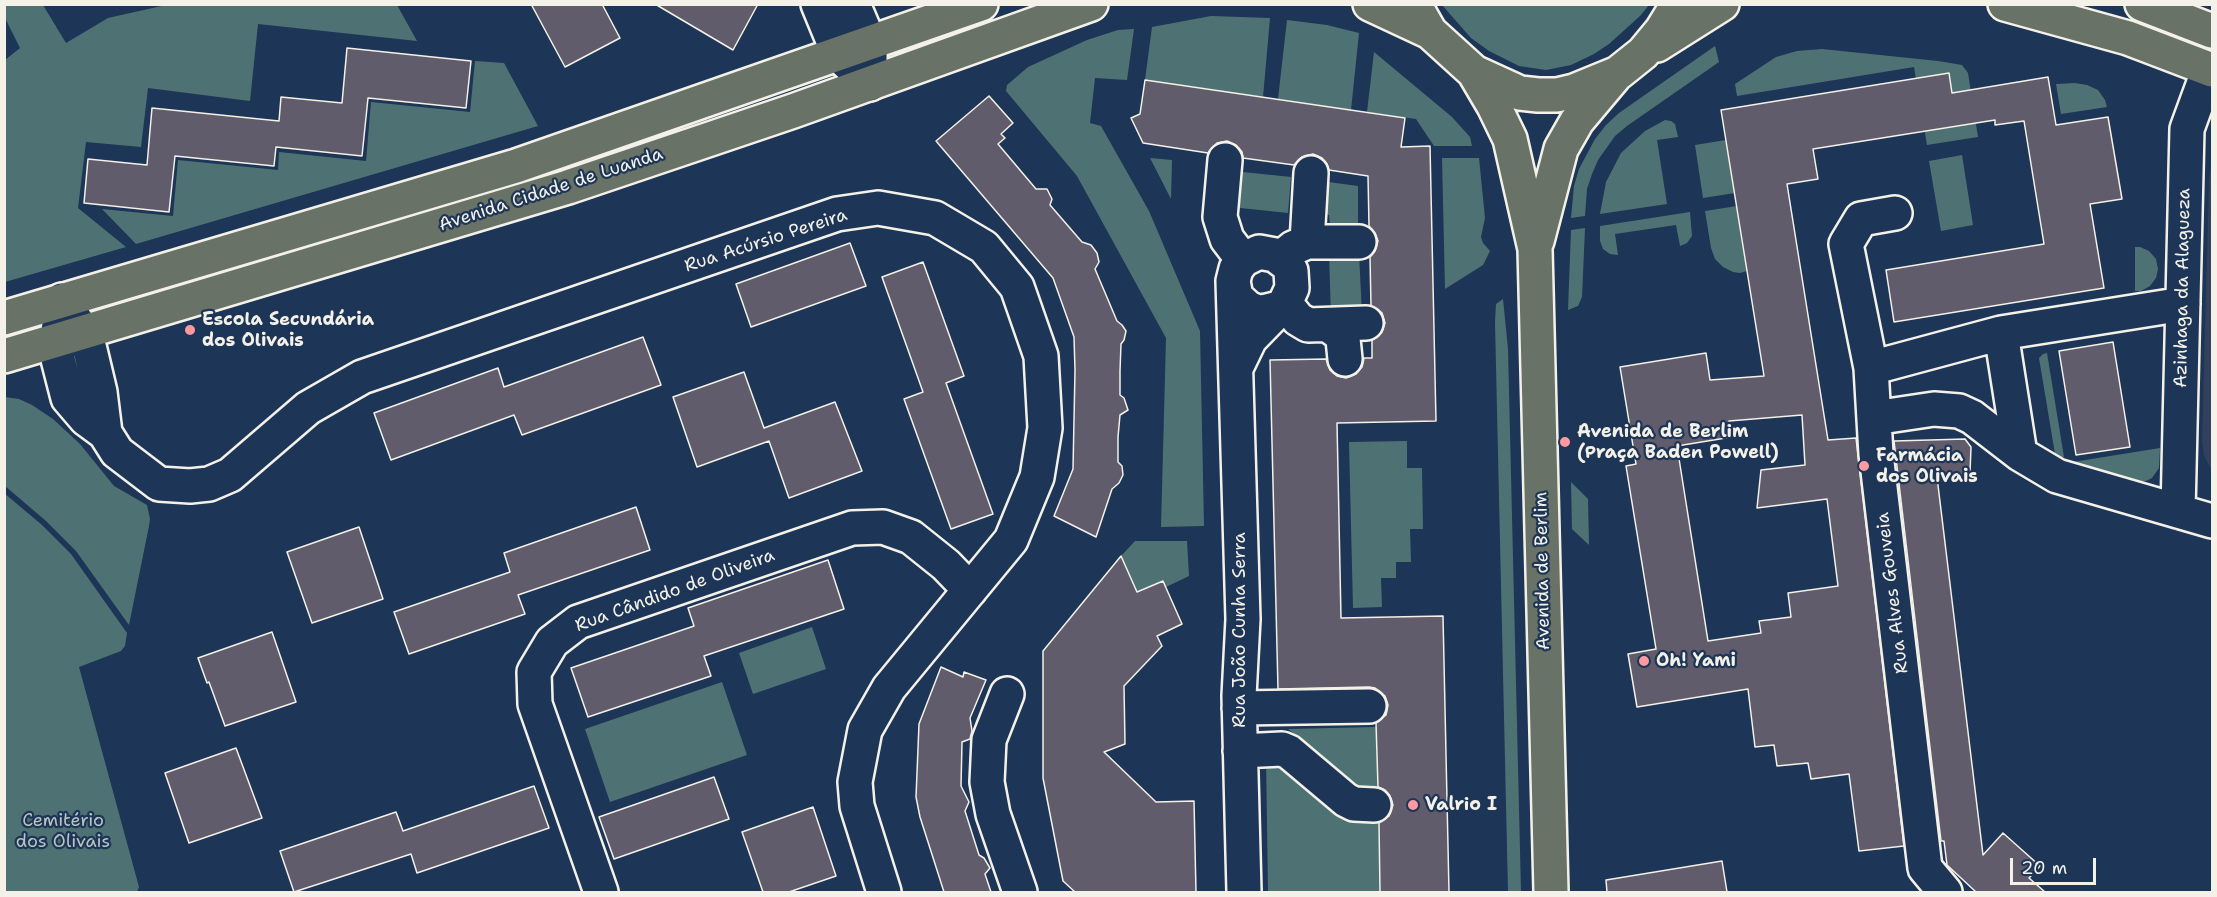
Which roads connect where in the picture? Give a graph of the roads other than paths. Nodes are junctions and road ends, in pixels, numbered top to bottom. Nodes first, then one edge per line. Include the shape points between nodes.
1 (818, 4) edge
2 (853, 4) edge
3 (981, 4) edge
4 (1091, 4) edge
5 (1370, 4) edge
6 (1414, 4) edge
7 (1678, 4) edge
8 (1722, 4) edge
9 (2005, 4) edge
10 (2142, 4) edge
11 (2212, 31) edge
12 (1430, 33) junction
13 (870, 44) junction
14 (839, 55) junction
15 (1630, 63) junction
16 (2211, 70) edge
17 (1474, 72) junction
18 (870, 84) junction
19 (1224, 160) dead end
20 (1311, 173) dead end
21 (1894, 213) dead end
22 (1359, 242) dead end
23 (1535, 249) junction
24 (1294, 250) junction
25 (1238, 270) junction
26 (62, 300) junction
27 (2183, 304) junction
28 (1282, 305) junction
29 (4, 318) edge
30 (1366, 322) dead end
31 (1328, 325) junction
32 (2001, 333) junction
33 (71, 336) junction
34 (4, 356) edge
35 (1345, 359) dead end
36 (1871, 368) junction
37 (1236, 369) junction
38 (1874, 418) junction
39 (2020, 454) junction
40 (2178, 511) junction
41 (2212, 520) edge
42 (970, 590) junction
43 (1007, 694) dead end
44 (1369, 706) dead end
45 (1239, 708) junction
46 (1240, 751) junction
47 (1374, 805) dead end
48 (601, 892) edge
49 (884, 892) edge
50 (1020, 892) edge
51 (1244, 892) edge
52 (1551, 892) edge
53 (1942, 892) edge

1 - 14 street
2 - 13 street
3 - 13 main road, Avenida Cidade de Luanda
4 - 18 main road, Avenida Cidade de Luanda
5 - 12 main road
6 - 12 main road
7 - 15 main road, Avenida de Berlim via 1662,30
8 - 15 main road
9 - 16 main road via 2128,38
10 - 11 main road
12 - 17 main road
13 - 14 main road, Avenida Cidade de Luanda
13 - 18 street
14 - 18 street
14 - 26 main road, Avenida Cidade de Luanda via 526,163
15 - 17 main road via 1574,92 1557,95 1520,93
15 - 23 main road, Avenida de Berlim via 1577,121 1561,149
16 - 27 street, Azinhaga da Alagueza via 2187,129
17 - 23 main road, Avenida de Berlim via 1509,139
18 - 33 main road, Avenida Cidade de Luanda via 526,200
19 - 25 street via 1220,217
20 - 24 street
21 - 36 street, Rua Alves Gouveia via 1861,219 1846,244
22 - 24 street
23 - 52 main road, Avenida de Berlim
24 - 25 street via 1259,252
24 - 28 street via 1292,288
25 - 28 street via 1236,297 1248,308 1263,312
25 - 37 street, Rua João Cunha Serra
26 - 29 main road, Avenida Cidade de Luanda
26 - 33 street, Rua Acúrsio Pereira
27 - 32 street
27 - 40 street, Azinhaga da Alagueza
28 - 31 street via 1308,325
28 - 37 street, Rua João Cunha Serra via 1250,339
30 - 31 street
31 - 35 street via 1343,339
32 - 36 street
32 - 39 street
33 - 34 main road, Avenida Cidade de Luanda
33 - 42 street, Rua Acúrsio Pereira via 58,360 68,398 86,419 105,433 117,452 159,484 209,484 230,475 308,408 362,377 837,214 878,208 935,218 984,246 1017,287 1041,356 1045,428 1037,477 1011,540
36 - 38 street, Rua Alves Gouveia
37 - 45 street, Rua João Cunha Serra via 1244,626
38 - 39 street via 1934,409 1959,411
38 - 53 street, Rua Alves Gouveia via 1925,868
39 - 40 street via 2057,476
40 - 41 street
42 - 48 street, Rua Cândido de Oliveira via 911,537 883,527 852,528 578,622 552,642 534,672 535,704
42 - 49 street, Rua Acúrsio Pereira via 889,688 865,730 855,782 857,806
43 - 50 street via 989,740 987,782 993,814
44 - 45 street
45 - 46 street, Rua João Cunha Serra
46 - 47 street via 1282,749 1346,800
46 - 51 street, Rua João Cunha Serra

